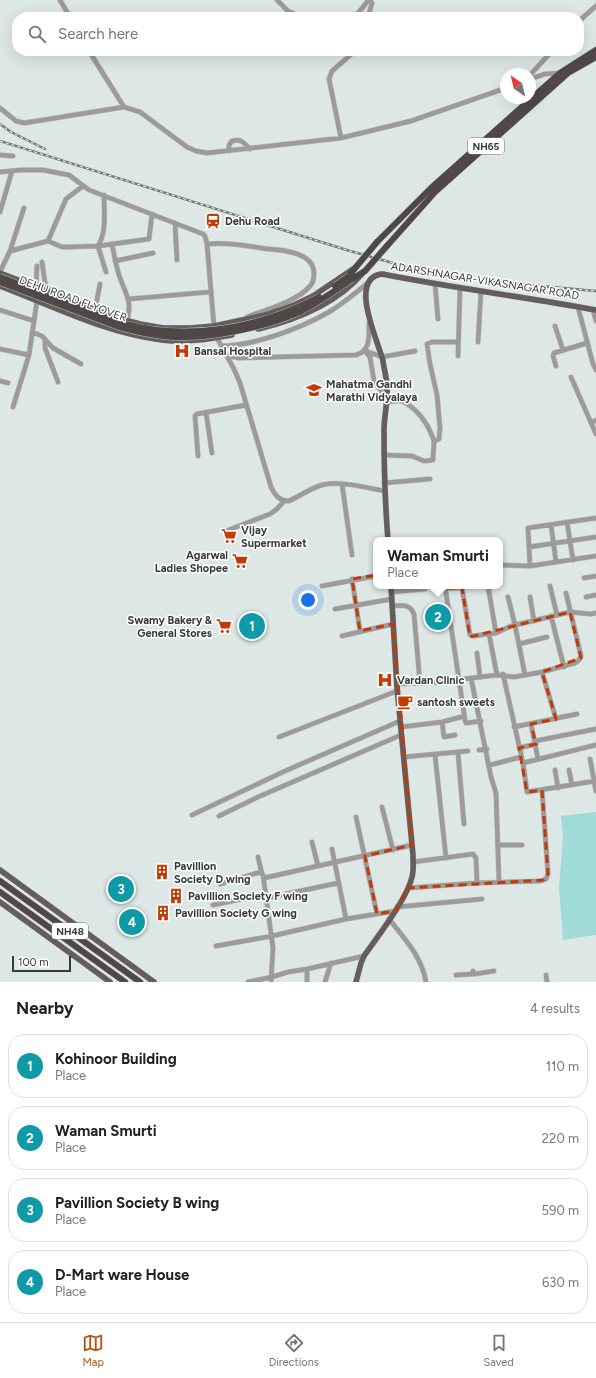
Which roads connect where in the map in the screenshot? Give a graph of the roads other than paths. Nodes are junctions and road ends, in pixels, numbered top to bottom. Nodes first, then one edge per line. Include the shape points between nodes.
1 (60, 0) edge
2 (277, 0) edge
3 (596, 6) edge
4 (67, 12) edge
5 (290, 12) edge
6 (359, 12) edge
7 (369, 12) edge
8 (584, 17) edge
9 (596, 50) edge
10 (92, 56) edge
11 (349, 56) edge
12 (547, 56) edge
13 (596, 57) edge
14 (536, 68) edge
15 (560, 73) junction
16 (568, 73) junction
17 (536, 78) edge
18 (500, 90) edge
19 (124, 107) junction
20 (0, 108) edge
21 (341, 138) junction
22 (250, 149) junction
23 (229, 151) junction
24 (0, 155) edge
25 (13, 156) dead end
26 (12, 171) junction
27 (0, 172) edge
28 (83, 186) junction
29 (104, 195) junction
30 (24, 208) dead end
31 (0, 210) edge
32 (152, 214) junction
33 (175, 223) junction
34 (48, 241) junction
35 (112, 244) junction
36 (207, 244) junction
37 (98, 246) junction
38 (10, 251) junction
39 (153, 253) dead end
40 (177, 260) dead end
41 (115, 261) junction
42 (42, 262) dead end
43 (37, 266) dead end
44 (356, 267) junction
45 (365, 271) junction
46 (106, 272) dead end
47 (0, 273) edge
48 (0, 277) edge
49 (351, 278) junction
50 (0, 282) edge
51 (369, 282) junction
52 (100, 284) dead end
53 (435, 284) junction
54 (0, 286) edge
55 (36, 287) junction
56 (460, 288) junction
57 (481, 291) junction
58 (210, 292) junction
59 (51, 293) junction
60 (129, 299) junction
61 (37, 301) junction
62 (578, 307) junction
63 (0, 310) edge
64 (94, 310) junction
65 (594, 310) edge
66 (438, 319) dead end
67 (369, 320) junction
68 (34, 321) junction
69 (127, 321) junction
70 (238, 321) junction
71 (596, 321) edge
72 (214, 326) junction
73 (555, 326) dead end
74 (32, 332) junction
75 (217, 338) junction
76 (45, 339) junction
77 (458, 342) junction
78 (478, 342) dead end
79 (587, 343) junction
80 (222, 346) junction
81 (0, 349) edge
82 (563, 350) junction
83 (365, 351) junction
84 (414, 351) dead end
85 (226, 354) junction
86 (29, 355) junction
87 (458, 356) dead end
88 (382, 357) junction
89 (80, 364) dead end
90 (556, 366) dead end
91 (596, 370) edge
92 (571, 377) dead end
93 (0, 381) edge
94 (58, 382) dead end
95 (8, 383) dead end
96 (415, 399) dead end
97 (386, 400) junction
98 (400, 400) junction
99 (246, 405) junction
100 (13, 407) dead end
101 (206, 412) junction
102 (596, 420) edge
103 (591, 423) junction
104 (596, 434) edge
105 (434, 441) junction
106 (212, 453) dead end
107 (384, 455) junction
108 (198, 456) dead end
109 (430, 479) dead end
110 (384, 483) junction
111 (342, 484) junction
112 (384, 491) junction
113 (284, 501) junction
114 (596, 518) edge
115 (567, 522) junction
116 (551, 525) junction
117 (226, 531) dead end
118 (388, 537) edge
119 (596, 537) edge
120 (570, 541) junction
121 (554, 544) junction
122 (529, 548) junction
123 (352, 555) dead end
124 (596, 556) edge
125 (573, 560) junction
126 (556, 562) junction
127 (503, 565) edge
128 (530, 566) junction
129 (373, 576) edge
130 (596, 576) edge
131 (584, 578) dead end
132 (352, 579) junction
133 (322, 586) dead end
134 (550, 586) dead end
135 (391, 589) edge
136 (425, 589) dead end
137 (445, 589) edge
138 (462, 589) edge
139 (489, 589) edge
140 (566, 592) dead end
141 (596, 595) edge
142 (508, 597) dead end
143 (530, 597) dead end
144 (586, 597) dead end
145 (392, 603) junction
146 (356, 605) junction
147 (335, 610) dead end
148 (570, 612) junction
149 (596, 613) edge
150 (557, 615) junction
151 (551, 616) junction
152 (534, 620) junction
153 (393, 624) junction
154 (515, 625) junction
155 (360, 631) junction
156 (496, 633) junction
157 (489, 634) junction
158 (342, 636) dead end
159 (547, 638) dead end
160 (519, 644) junction
161 (477, 653) dead end
162 (564, 667) junction
163 (542, 672) junction
164 (503, 674) junction
165 (497, 675) junction
166 (525, 675) junction
167 (480, 677) junction
168 (472, 678) junction
169 (458, 680) junction
170 (420, 683) junction
171 (397, 684) junction
172 (397, 691) junction
173 (577, 714) dead end
174 (461, 717) dead end
175 (556, 719) junction
176 (481, 721) junction
177 (442, 722) junction
178 (400, 724) junction
179 (531, 724) junction
180 (514, 727) junction
181 (596, 728) edge
182 (401, 735) junction
183 (455, 735) dead end
184 (279, 737) dead end
185 (536, 743) junction
186 (596, 745) edge
187 (519, 748) junction
188 (487, 749) junction
189 (479, 750) dead end
190 (468, 751) dead end
191 (458, 753) junction
192 (435, 755) junction
193 (404, 757) junction
194 (538, 759) junction
195 (590, 759) dead end
196 (522, 760) junction
197 (490, 765) junction
198 (555, 770) dead end
199 (569, 770) dead end
200 (595, 782) junction
201 (572, 785) junction
202 (558, 788) junction
203 (542, 790) junction
204 (596, 791) edge
205 (382, 807) dead end
206 (192, 815) dead end
207 (219, 816) dead end
208 (356, 817) dead end
209 (464, 824) dead end
210 (312, 842) dead end
211 (499, 845) junction
212 (522, 845) dead end
213 (412, 846) junction
214 (332, 849) dead end
215 (393, 850) junction
216 (365, 856) junction
217 (258, 857) dead end
218 (446, 858) junction
219 (413, 862) junction
220 (334, 863) junction
221 (318, 866) junction
222 (0, 870) edge
223 (263, 876) junction
224 (0, 881) edge
225 (499, 882) junction
226 (338, 883) junction
227 (477, 883) junction
228 (220, 884) dead end
229 (408, 888) junction
230 (0, 892) edge
231 (266, 896) junction
232 (482, 900) dead end
233 (0, 902) edge
234 (213, 905) dead end
235 (396, 909) junction
236 (377, 914) junction
237 (346, 919) junction
238 (389, 919) junction
239 (272, 936) junction
240 (216, 946) dead end
241 (364, 956) junction
242 (331, 963) junction
243 (307, 969) junction
244 (494, 971) dead end
245 (456, 975) dead end
246 (546, 975) dead end
247 (271, 980) edge
248 (110, 982) edge
249 (125, 982) edge
250 (140, 982) edge
251 (154, 982) edge
252 (248, 982) edge
253 (307, 982) edge
254 (326, 982) edge
255 (356, 982) edge
256 (426, 982) edge
257 (547, 982) edge

1 - 4 street
2 - 5 street
3 - 8 street
6 - 7 street via 370,0 372,3
9 - 15 highway, NH65
10 - 19 street
11 - 21 street via 329,75
12 - 14 street
13 - 16 highway, NH65
15 - 16 street
15 - 17 street
15 - 44 highway, DEHU ROAD FLYOVER / NH65, bridge via 409,210
16 - 45 highway, NH65, bridge via 435,192
18 - 21 street via 411,121
19 - 20 street via 24,123 16,121
19 - 23 street via 140,112 196,151
21 - 22 street
22 - 23 street
22 - 23 street via 241,140 236,139 232,140
24 - 25 street
26 - 27 street
26 - 28 street via 43,170 69,175
26 - 31 street
28 - 29 street
28 - 34 street via 66,199
29 - 32 street
29 - 37 street via 103,230
30 - 38 street
32 - 33 street
32 - 35 street via 149,239
33 - 36 street via 203,234 206,236
33 - 40 street
34 - 37 street via 62,247
34 - 38 street
35 - 37 street
35 - 41 street
36 - 58 street
36 - 70 street via 232,243 288,251 305,257 312,265 313,280 304,291 281,305
37 - 46 street
38 - 47 street
39 - 41 street
41 - 60 street
42 - 59 street via 45,283
43 - 55 street
44 - 49 highway, DEHU ROAD FLYOVER / NH65
44 - 70 main road via 294,306
45 - 49 highway, DEHU ROAD FLYOVER / NH65
45 - 75 main road via 333,298 300,317
47 - 55 main road
48 - 49 highway, DEHU ROAD FLYOVER / NH65, bridge via 104,317 165,332 187,332 240,325 285,313
49 - 50 highway, DEHU ROAD FLYOVER / NH65, bridge via 319,302 294,315 238,330 179,337 119,327
51 - 53 main road, ADARSHNAGAR-VIKASNAGAR ROAD via 382,274
51 - 67 main road via 366,302
51 - 80 street via 345,302 300,326 250,343
52 - 64 street
53 - 56 main road, ADARSHNAGAR-VIKASNAGAR ROAD
53 - 66 street
54 - 61 main road
55 - 59 main road
56 - 57 main road, ADARSHNAGAR-VIKASNAGAR ROAD
56 - 77 street
57 - 62 main road, ADARSHNAGAR-VIKASNAGAR ROAD
57 - 78 street
58 - 60 street
58 - 72 street
59 - 64 main road
60 - 69 street
61 - 68 street
61 - 75 main road via 99,325 143,337 177,341
62 - 65 main road, ADARSHNAGAR-VIKASNAGAR ROAD
62 - 79 street
63 - 68 street
64 - 69 main road
65 - 71 street
67 - 83 street via 370,339
67 - 88 main road
68 - 74 street
69 - 72 main road via 174,328
70 - 72 main road
72 - 75 street
73 - 82 street
74 - 76 street
74 - 86 street
75 - 80 street
76 - 89 street via 58,352
76 - 94 street via 45,348
77 - 87 street
77 - 105 street via 427,344 438,395 440,437
79 - 82 street
79 - 91 street
80 - 85 street
81 - 86 street
82 - 90 street via 552,354
83 - 85 street via 351,356 320,357 239,358
83 - 88 street
83 - 97 street via 370,357 374,381
84 - 88 street
85 - 99 street via 240,383
86 - 100 street
88 - 97 main road via 388,388
92 - 103 street
93 - 95 street
96 - 98 street
97 - 98 street
97 - 107 main road
98 - 105 street via 422,418
99 - 101 street
99 - 113 street via 271,487
101 - 106 street
101 - 108 street via 194,416
102 - 103 street
103 - 104 street
105 - 107 street via 433,460 424,461 405,455
107 - 110 main road
109 - 110 street
110 - 112 main road
111 - 112 street
111 - 113 street via 323,484
111 - 123 street
112 - 118 main road
113 - 117 street via 270,514
114 - 115 street
115 - 116 street
115 - 120 street
116 - 121 street
116 - 122 street via 528,528
119 - 120 street
120 - 121 street
120 - 125 street
121 - 122 street
121 - 126 street
122 - 128 street
124 - 125 street
125 - 126 street
126 - 128 street
127 - 128 street
129 - 132 street
130 - 131 street
132 - 133 street
132 - 146 street
134 - 150 street
135 - 136 street
135 - 145 main road
137 - 169 street
138 - 157 street via 470,635
139 - 156 street
140 - 148 street
141 - 144 street
142 - 154 street
143 - 152 street
145 - 146 street
145 - 153 main road
145 - 170 street via 408,606 414,614
146 - 147 street
146 - 155 street
148 - 149 street
148 - 150 street
148 - 162 street via 581,656 579,660
150 - 151 street
151 - 152 street
151 - 162 street
152 - 154 street
153 - 155 street
153 - 171 main road
154 - 156 street
154 - 160 street
155 - 158 street
156 - 157 street
157 - 165 street
159 - 160 street
160 - 166 street
161 - 167 street
162 - 163 street
163 - 166 street
163 - 175 street
164 - 165 street
164 - 166 street via 514,677
164 - 180 street
165 - 167 street
167 - 168 street
168 - 169 street
168 - 176 street
169 - 170 street
169 - 176 street via 465,722
170 - 171 street
171 - 172 main road
172 - 178 main road
172 - 184 street
173 - 175 street
174 - 177 street
175 - 179 street
176 - 188 street
177 - 178 street
177 - 183 street via 444,736
178 - 182 main road
178 - 206 street via 285,771
179 - 180 street
179 - 185 street
180 - 187 street
181 - 185 street
182 - 193 main road
182 - 207 street
185 - 187 street
185 - 194 street
186 - 194 street
187 - 196 street
188 - 189 street
188 - 197 street
190 - 191 street
191 - 192 street
191 - 209 street
192 - 193 street
192 - 218 street
193 - 213 main road
194 - 196 street
195 - 200 street
196 - 197 street
196 - 203 street via 527,792
197 - 211 street via 496,793
198 - 202 street
199 - 201 street
200 - 201 street
200 - 204 street
201 - 202 street
202 - 203 street
203 - 225 street via 548,877 541,881
205 - 215 street
208 - 216 street
210 - 221 street
211 - 212 street
211 - 225 street
213 - 215 street
213 - 219 main road
214 - 220 street
215 - 216 street
216 - 220 street
216 - 236 street
217 - 223 street
218 - 219 street
218 - 227 street via 473,854 476,858
219 - 229 main road via 412,878
220 - 221 street
220 - 226 street
221 - 223 street
222 - 251 main road
223 - 228 street via 257,873
223 - 231 street
224 - 250 highway, NH48
225 - 227 street
226 - 231 street
226 - 237 street
227 - 229 street
229 - 235 main road
230 - 249 highway, NH48
231 - 234 street
231 - 239 street
232 - 235 street
233 - 248 main road
235 - 236 street
235 - 238 main road
236 - 237 street
237 - 239 street
238 - 241 main road
238 - 256 street via 416,955
239 - 240 street
239 - 247 street
241 - 242 street
241 - 255 main road
242 - 243 street
242 - 254 street
243 - 247 street via 288,972
243 - 253 street
244 - 245 street
246 - 257 street
247 - 252 street

